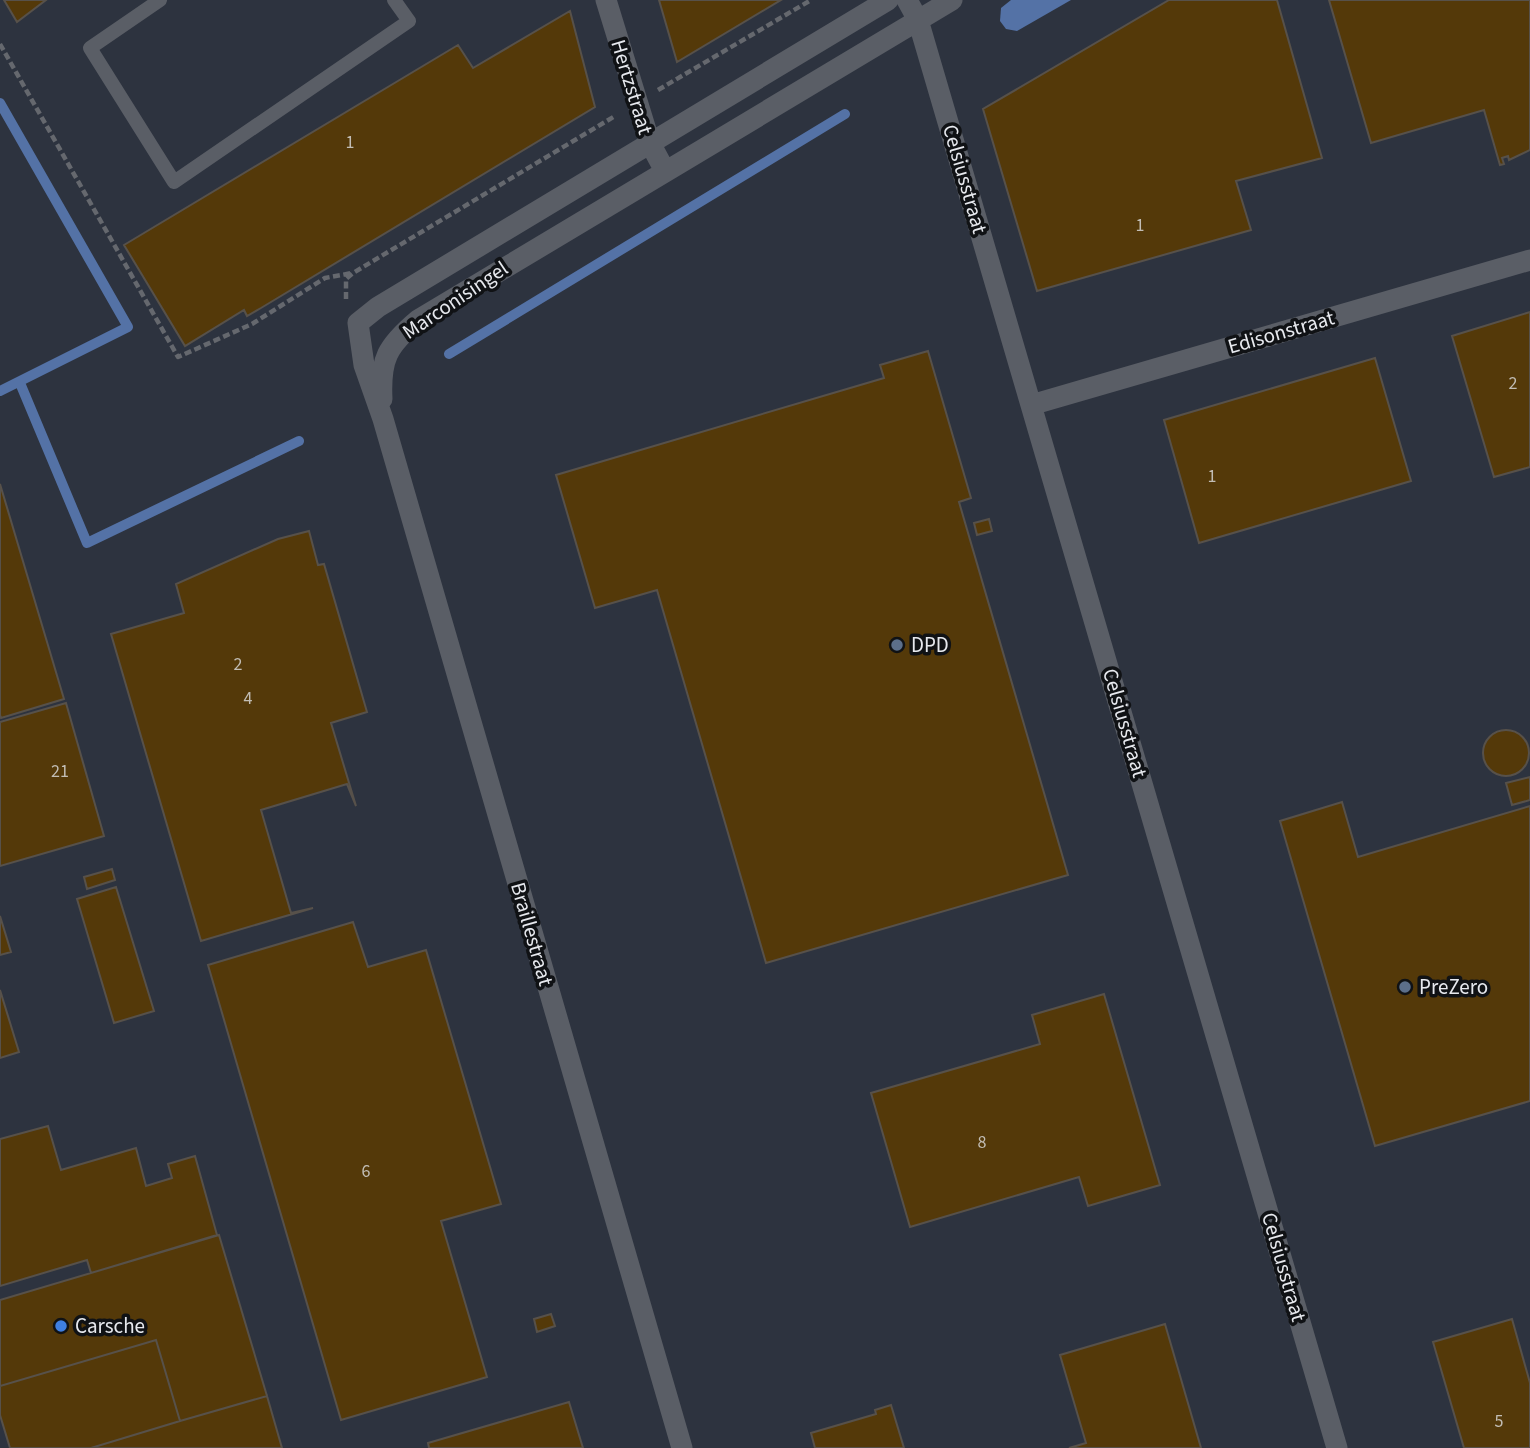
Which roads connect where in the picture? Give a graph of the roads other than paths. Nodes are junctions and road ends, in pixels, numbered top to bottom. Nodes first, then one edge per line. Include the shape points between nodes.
1 (160, 0) edge
2 (394, 0) edge
3 (606, 0) edge
4 (888, 0) edge
5 (907, 0) edge
6 (952, 0) edge
7 (918, 20) junction
8 (650, 143) junction
9 (665, 171) junction
10 (1530, 260) edge
11 (1031, 405) junction
12 (383, 419) junction
13 (682, 1448) edge
14 (1337, 1448) edge

1 - 2 lane via 90,48 174,182 409,21
3 - 8 street, Hertzstraat
4 - 8 street, Marconisingel
5 - 7 street, Celsiusstraat
6 - 7 street, Marconisingel
7 - 9 street, Marconisingel
7 - 11 street, Celsiusstraat
8 - 9 street, Hertzstraat
8 - 12 street, Marconisingel via 358,323 364,365
9 - 12 street, Marconisingel via 456,296 398,337 384,357
10 - 11 street, Edisonstraat
11 - 14 street, Celsiusstraat
12 - 13 street, Braillestraat

